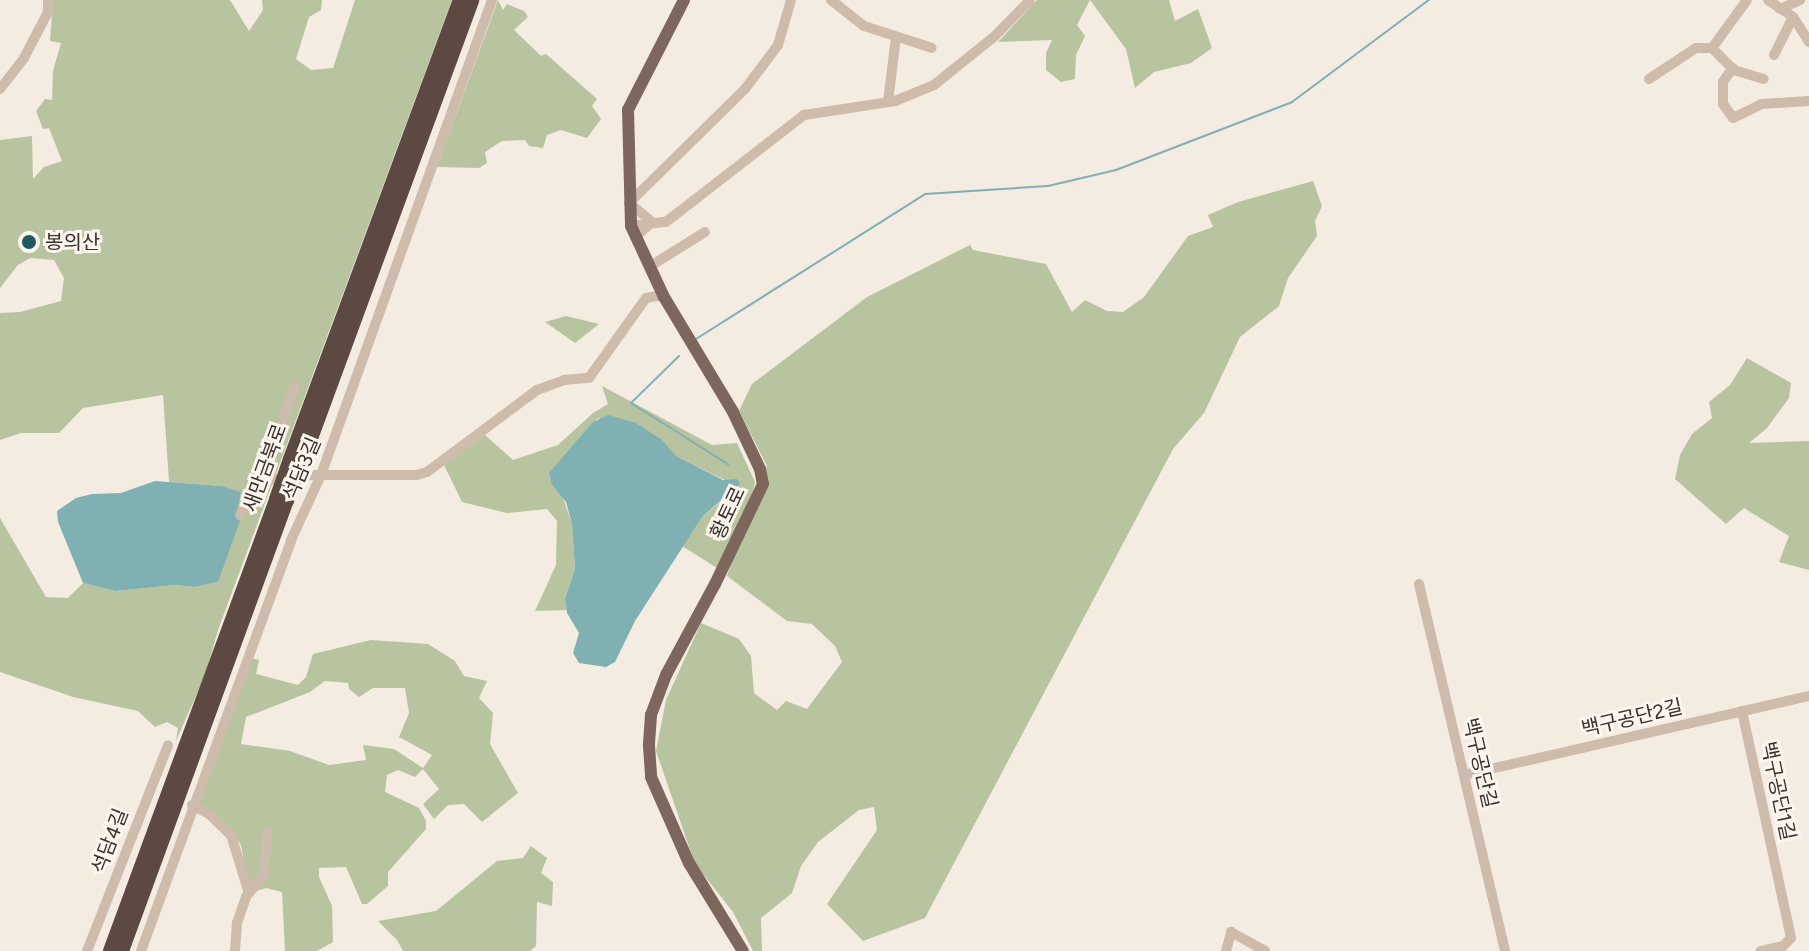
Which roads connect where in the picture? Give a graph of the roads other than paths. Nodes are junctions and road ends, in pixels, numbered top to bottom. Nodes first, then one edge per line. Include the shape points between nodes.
1 (48, 0) edge
2 (460, 0) edge
3 (472, 0) edge
4 (492, 0) edge
5 (684, 0) edge
6 (791, 0) edge
7 (831, 0) edge
8 (1030, 0) edge
9 (1747, 0) edge
10 (1768, 0) edge
11 (1800, 0) edge
12 (1780, 9) junction
13 (1793, 17) junction
14 (896, 37) junction
15 (1809, 42) edge
16 (932, 48) dead end
17 (1712, 48) junction
18 (1774, 55) dead end
19 (1733, 68) junction
20 (1649, 79) dead end
21 (1764, 79) dead end
22 (0, 89) edge
23 (1809, 101) edge
24 (888, 102) junction
25 (629, 203) junction
26 (652, 222) junction
27 (633, 231) junction
28 (705, 232) dead end
29 (649, 267) junction
30 (663, 295) junction
31 (295, 386) dead end
32 (296, 461) junction
33 (321, 475) junction
34 (261, 481) junction
35 (282, 500) junction
36 (240, 515) dead end
37 (1419, 584) dead end
38 (1809, 696) edge
39 (1742, 711) junction
40 (168, 745) dead end
41 (1464, 775) junction
42 (192, 805) junction
43 (267, 833) dead end
44 (248, 890) junction
45 (87, 951) edge
46 (110, 951) edge
47 (122, 951) edge
48 (141, 951) edge
49 (235, 951) edge
50 (743, 951) edge
51 (1226, 951) edge
52 (1265, 951) edge
53 (1505, 951) edge
54 (1761, 951) edge

1 - 22 street via 48,12 24,58
2 - 32 highway, 새만금북로
3 - 32 highway, 새만금북로
4 - 33 street, 석담3길
5 - 25 main road, 황토로 via 628,110
6 - 25 street via 778,45 745,89
7 - 14 street via 864,26
8 - 24 street via 934,85
9 - 17 street
10 - 12 street
11 - 12 street
12 - 13 street
13 - 15 street
13 - 18 street
14 - 16 street
14 - 24 street
17 - 19 street
17 - 20 street via 1696,48
19 - 21 street
19 - 23 street via 1723,82 1723,104 1733,118 1762,104
24 - 26 street via 804,115 666,222
25 - 26 street
25 - 27 main road, 황토로
26 - 27 street
27 - 29 main road, 황토로
28 - 29 street
29 - 30 main road, 황토로
30 - 33 street via 646,298 589,378 537,390 427,472
30 - 50 main road, 황토로 via 733,412 763,484 666,675 651,715 649,746 651,777 689,863
31 - 34 street
32 - 35 highway, 새만금북로, bridge
33 - 34 street
33 - 42 street, 석담3길 via 291,540
34 - 36 street
35 - 46 highway, 새만금북로
35 - 47 highway, 새만금북로
37 - 41 street, 백구공단길
38 - 39 street, 백구공단2길
39 - 41 street, 백구공단2길
39 - 54 street, 백구공단1길 via 1791,938 1783,946
40 - 45 street, 석담4길
41 - 53 street, 백구공단길
42 - 44 street via 231,835
42 - 48 street, 석담3길
43 - 44 street via 264,874
44 - 49 street
51 - 52 street via 1231,932

